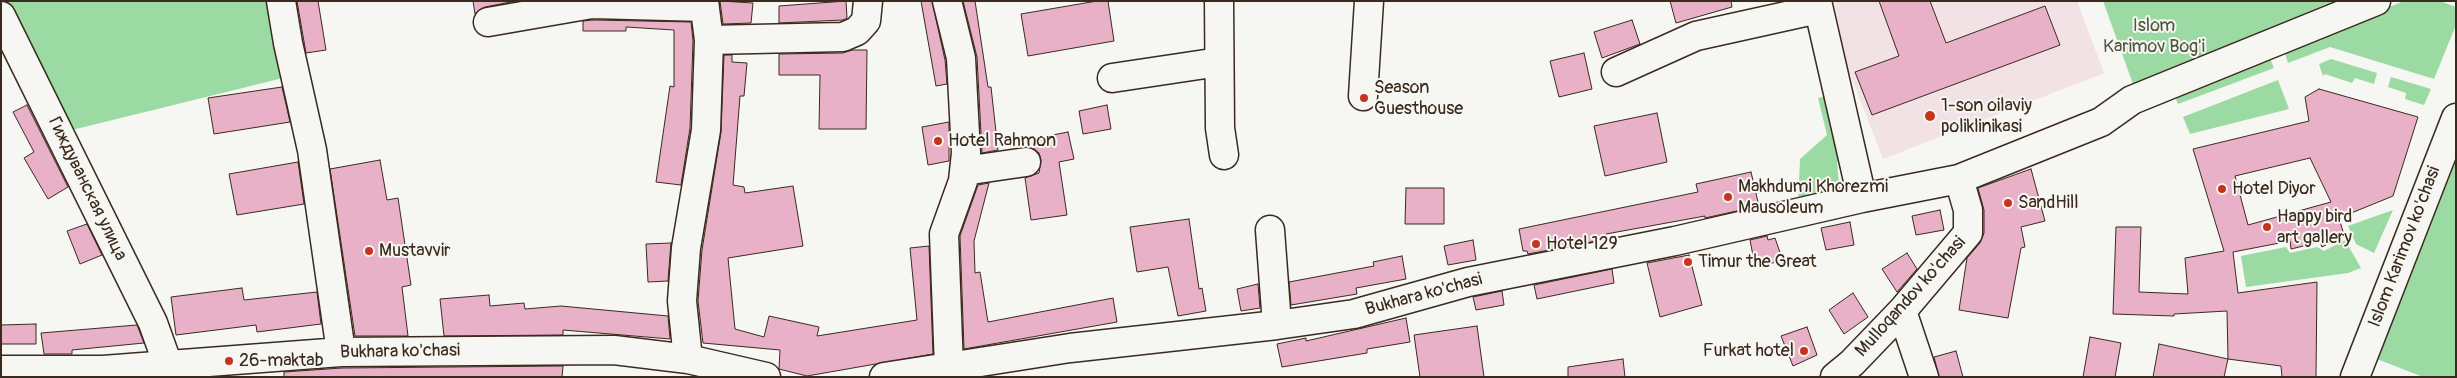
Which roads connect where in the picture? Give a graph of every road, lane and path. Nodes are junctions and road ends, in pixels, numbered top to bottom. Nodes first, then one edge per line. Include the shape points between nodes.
1 (281, 1) edge
2 (868, 1) edge
3 (947, 1) edge
4 (1219, 1) edge
5 (1369, 1) edge
6 (2376, 1) edge
7 (705, 4) edge
8 (1818, 5) edge
9 (1, 16) edge
10 (488, 22) dead end
11 (710, 40) junction
12 (1219, 62) junction
13 (1616, 72) dead end
14 (1112, 78) dead end
15 (1363, 96) dead end
16 (2456, 118) edge
17 (1224, 155) dead end
18 (1026, 162) dead end
19 (964, 171) junction
20 (1958, 179) junction
21 (1862, 198) junction
22 (1270, 230) dead end
23 (1902, 311) junction
24 (1278, 326) junction
25 (341, 352) junction
26 (688, 359) junction
27 (168, 365) junction
28 (949, 368) junction
29 (1, 370) edge
30 (103, 373) edge
31 (766, 377) edge
32 (884, 377) edge
33 (1835, 377) edge
34 (1924, 377) edge
35 (2355, 377) edge

1 - 25 street via 312,150
2 - 11 street via 866,21 843,37
3 - 19 street via 961,58
4 - 12 street
5 - 15 street
6 - 20 street, Bukhara ko'chasi via 2132,100 2101,122
7 - 10 street via 592,4
7 - 11 street
8 - 13 street via 1696,36
8 - 21 street
9 - 27 street, Гиждуванская улица via 153,323
11 - 26 street via 706,130 686,248 682,301
12 - 14 street
12 - 17 street via 1220,128
16 - 35 street, Islom Karimov ko'chasi
18 - 19 street
19 - 28 street via 944,234
20 - 21 street, Bukhara ko'chasi
20 - 23 street, Mulloqandov ko'chasi via 1968,210 1968,233
21 - 24 street, Bukhara ko'chasi via 1675,242 1468,282 1354,314
22 - 24 street
23 - 33 street, Mulloqandov ko'chasi
23 - 34 street
24 - 28 street, Bukhara ko'chasi via 1070,348
25 - 26 street, Bukhara ko'chasi via 614,350
25 - 27 street, Bukhara ko'chasi
26 - 31 street, Bukhara ko'chasi
27 - 30 street, Bukhara ko'chasi
28 - 32 street, Bukhara ko'chasi
29 - 30 street, Bukhara ko'chasi

